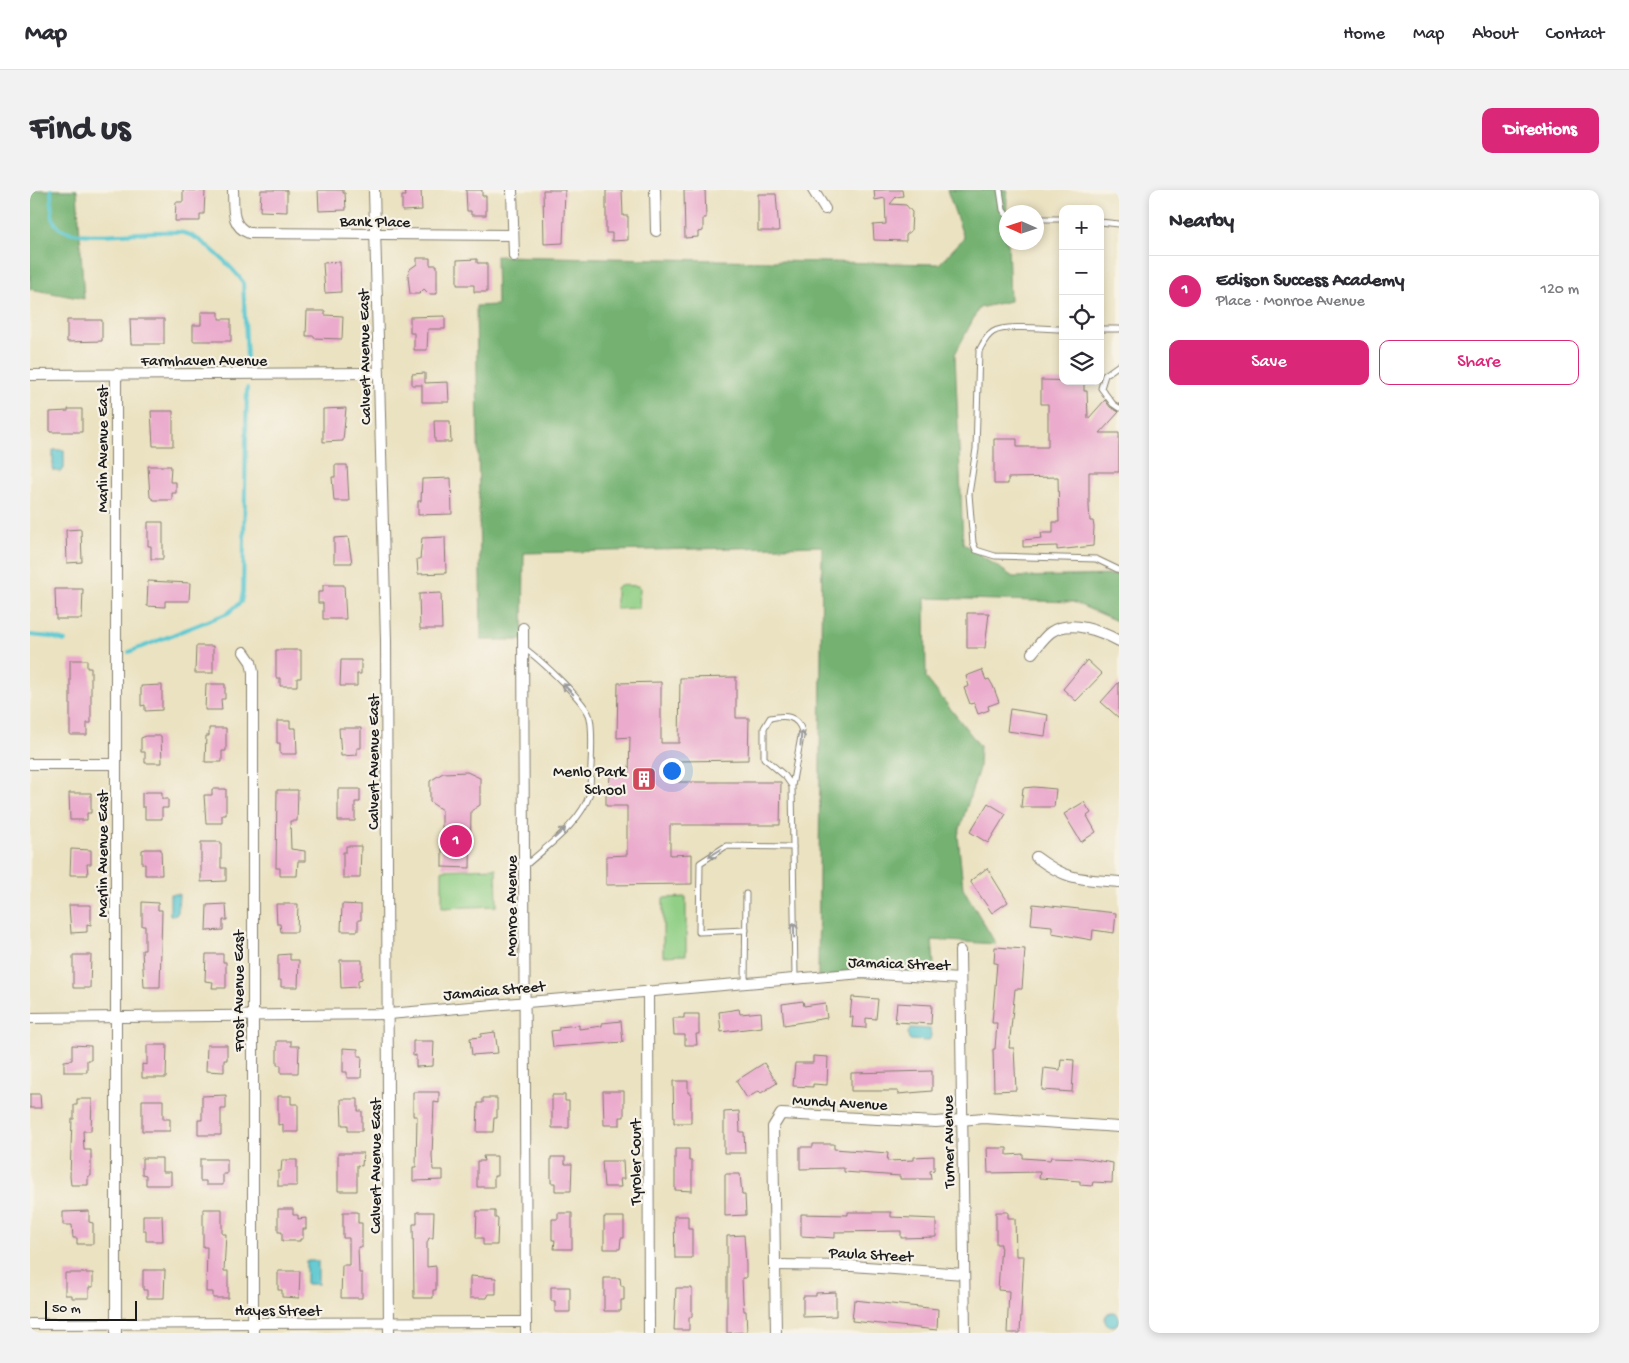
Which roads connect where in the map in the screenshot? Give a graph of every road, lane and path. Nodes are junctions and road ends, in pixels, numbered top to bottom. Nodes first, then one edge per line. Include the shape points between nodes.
1 (233, 190) edge
2 (374, 190) edge
3 (512, 190) edge
4 (655, 190) edge
5 (813, 190) edge
6 (1000, 190) edge
7 (1002, 205) edge
8 (825, 209) dead end
9 (1059, 219) edge
10 (1044, 220) edge
11 (1104, 222) edge
12 (1119, 224) edge
13 (656, 231) dead end
14 (375, 236) junction
15 (513, 236) junction
16 (514, 256) dead end
17 (1059, 329) edge
18 (1104, 329) edge
19 (1119, 329) edge
20 (1119, 365) edge
21 (378, 373) junction
22 (116, 374) junction
23 (30, 375) edge
24 (1119, 408) edge
25 (1119, 570) edge
26 (523, 628) dead end
27 (1119, 641) edge
28 (523, 648) junction
29 (244, 652) dead end
30 (1032, 652) dead end
31 (30, 764) edge
32 (116, 764) junction
33 (792, 786) junction
34 (793, 847) junction
35 (1036, 857) dead end
36 (525, 867) junction
37 (1119, 882) edge
38 (746, 894) dead end
39 (746, 930) junction
40 (960, 951) dead end
41 (795, 978) junction
42 (960, 978) junction
43 (745, 982) junction
44 (648, 991) junction
45 (525, 1002) junction
46 (389, 1014) junction
47 (252, 1016) junction
48 (116, 1017) junction
49 (30, 1018) edge
50 (962, 1120) junction
51 (1119, 1127) edge
52 (775, 1265) junction
53 (964, 1274) junction
54 (30, 1324) edge
55 (116, 1328) edge
56 (253, 1328) edge
57 (526, 1328) edge
58 (389, 1329) edge
59 (650, 1333) edge
60 (776, 1333) edge
61 (965, 1333) edge

1 - 14 street, Bank Place via 235,222 248,233
2 - 14 street, Calvert Avenue East
3 - 15 street
4 - 13 street
5 - 8 street
6 - 7 lane
9 - 10 lane
11 - 12 lane
14 - 15 street, Bank Place
14 - 21 street, Calvert Avenue East
15 - 16 street
17 - 25 lane via 994,331 985,338 979,351 976,449 969,494 974,543 976,550 995,556 1096,559
18 - 19 lane
20 - 24 lane via 1105,375 1101,388
21 - 22 street, Farmhaven Avenue
21 - 46 street, Calvert Avenue East via 386,640
22 - 23 street, Farmhaven Avenue
22 - 32 street, Marlin Avenue East
26 - 28 street, Monroe Avenue
27 - 30 street via 1080,628 1063,627 1050,633
28 - 36 street, Monroe Avenue
36 -> 28 lane via 573,821 588,801 590,718 585,706
29 - 47 street, Frost Avenue East via 253,672
31 - 32 street
32 - 48 street, Marlin Avenue East
33 -> 33 lane via 802,731 793,718 783,715 770,718 764,728 764,758
33 - 34 lane
34 -> 39 lane via 726,846 700,862 699,932
41 -> 34 lane
35 - 37 street via 1057,872 1077,878
36 - 45 street, Monroe Avenue
38 - 39 lane
39 - 43 lane
40 - 42 street, Turner Avenue
41 - 42 street, Jamaica Street via 878,973
41 - 43 street, Jamaica Street
42 - 50 street, Turner Avenue
43 - 44 street, Jamaica Street
44 - 45 street, Jamaica Street
44 - 59 street, Tyroler Court
45 - 46 street, Jamaica Street
45 - 57 street, Monroe Avenue
46 - 47 street, Jamaica Street
46 - 58 street, Calvert Avenue East
47 - 48 street, Jamaica Street
47 - 56 street, Frost Avenue East
48 - 49 street, Jamaica Street
48 - 55 street, Marlin Avenue East
50 - 51 street, Mundy Avenue via 984,1118
50 - 52 street, Mundy Avenue via 936,1122 781,1114 773,1127
50 - 53 street, Turner Avenue
52 - 53 street, Paula Street via 852,1266
52 - 60 street, Mundy Avenue
53 - 61 street, Turner Avenue
54 - 55 street, Hayes Street
55 - 56 street, Hayes Street
56 - 58 street, Hayes Street
57 - 58 street, Hayes Street

